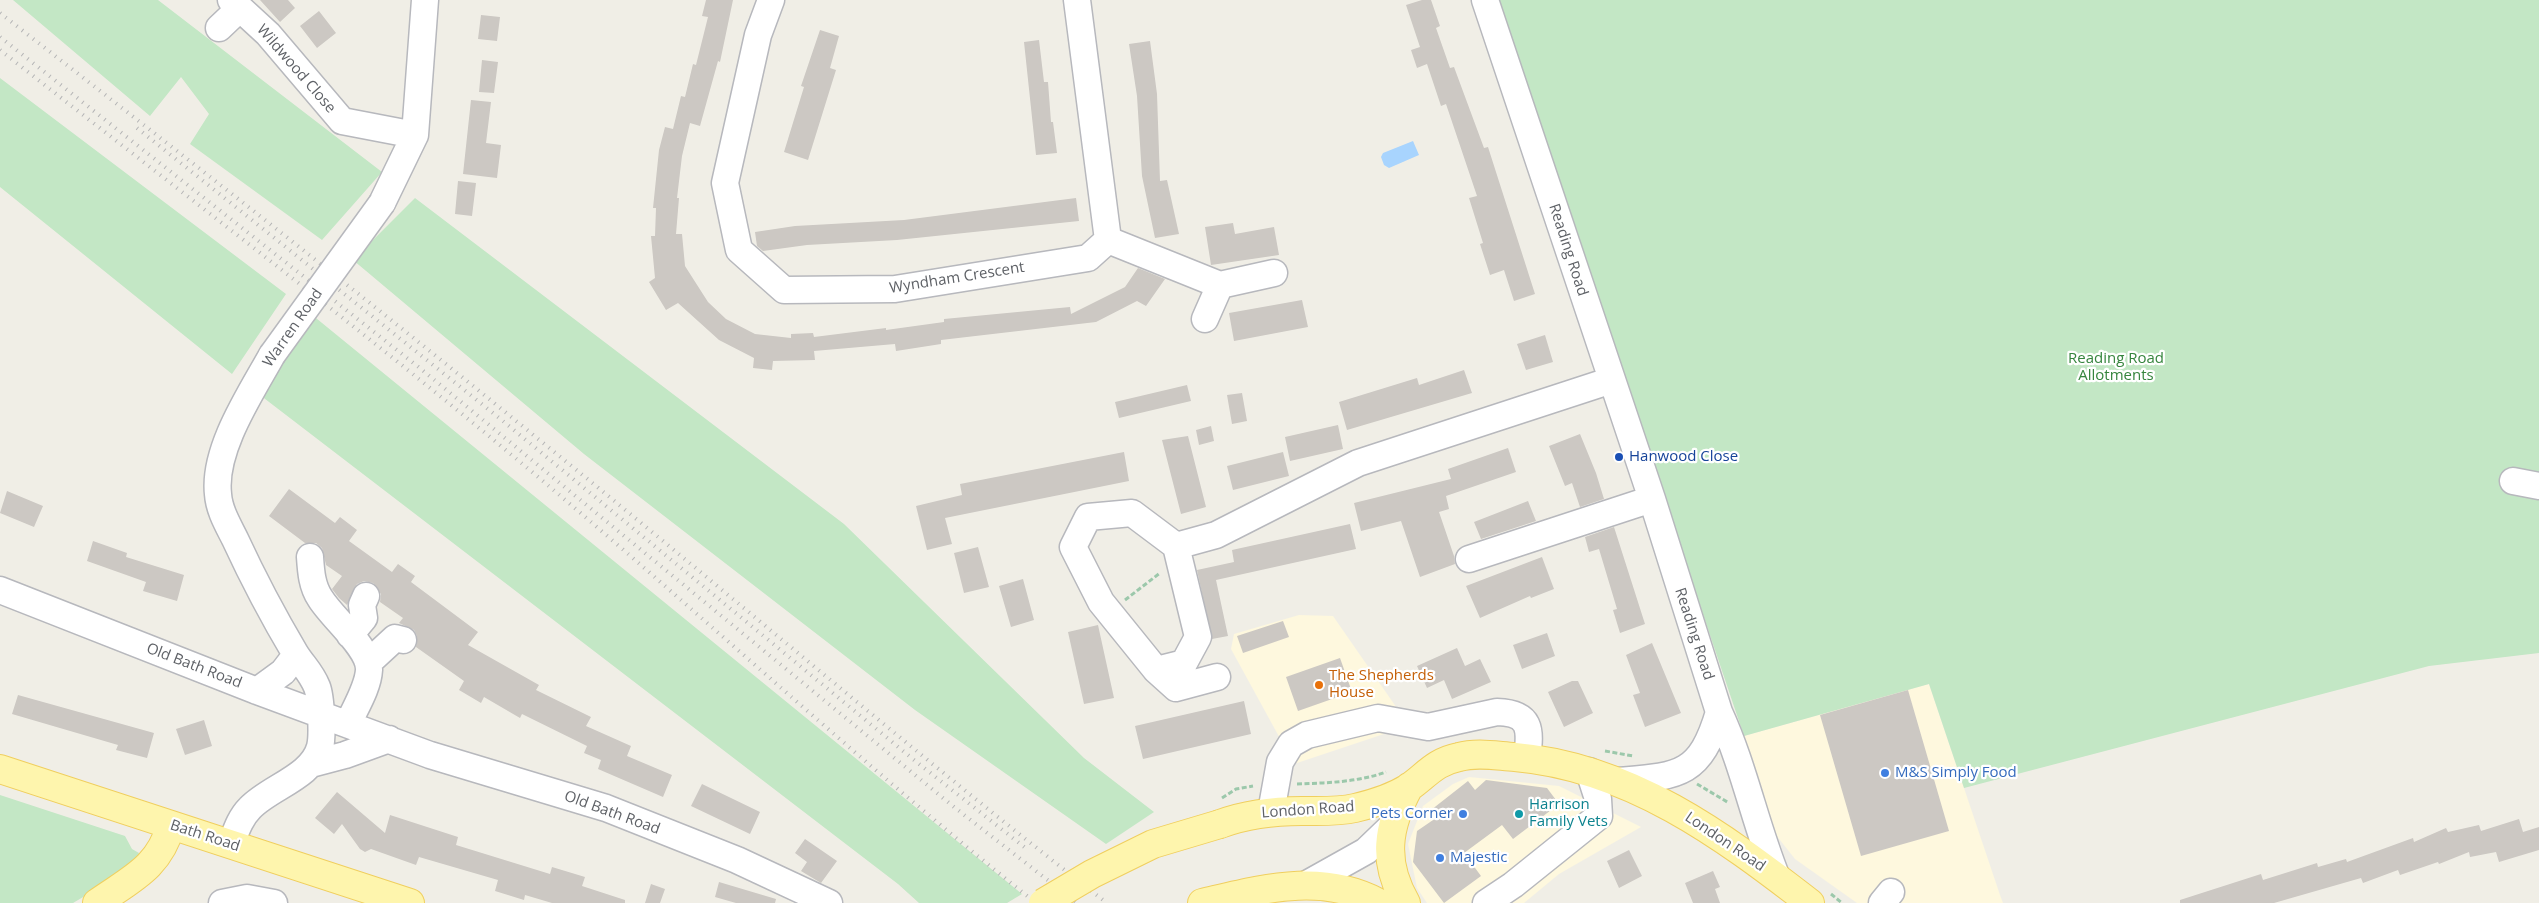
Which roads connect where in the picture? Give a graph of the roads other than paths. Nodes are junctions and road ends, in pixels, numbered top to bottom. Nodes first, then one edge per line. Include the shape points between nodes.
1 (425, 0) edge
2 (771, 0) edge
3 (1078, 0) edge
4 (1485, 0) edge
5 (235, 4) edge
6 (219, 28) dead end
7 (415, 135) junction
8 (1108, 240) junction
9 (1274, 273) dead end
10 (1220, 285) junction
11 (1205, 319) dead end
12 (1612, 380) junction
13 (2513, 481) dead end
14 (2539, 486) edge
15 (1652, 499) junction
16 (1178, 552) junction
17 (310, 557) dead end
18 (1469, 560) dead end
19 (0, 590) edge
20 (366, 596) dead end
21 (350, 635) junction
22 (403, 640) dead end
23 (296, 655) junction
24 (369, 662) junction
25 (1156, 670) junction
26 (1217, 677) dead end
27 (257, 690) junction
28 (1719, 712) junction
29 (319, 713) junction
30 (348, 724) junction
31 (389, 739) junction
32 (1527, 758) junction
33 (1596, 761) junction
34 (311, 764) junction
35 (0, 769) edge
36 (1400, 779) junction
37 (1617, 781) junction
38 (1271, 812) junction
39 (171, 825) junction
40 (1391, 827) junction
41 (230, 844) junction
42 (1777, 878) junction
43 (1299, 885) junction
44 (1819, 897) edge
45 (97, 903) edge
46 (222, 903) edge
47 (274, 903) edge
48 (410, 903) edge
49 (829, 903) edge
50 (1044, 903) edge
51 (1202, 903) edge
52 (1379, 903) edge
53 (1406, 903) edge
54 (1486, 903) edge

1 - 7 street, Warren Road
2 - 8 street, Wyndham Crescent via 758,35 725,183 739,250 784,290 895,290 1088,258
3 - 8 street
4 - 12 street, Reading Road
5 - 6 street, Wildwood Close
5 - 7 street, Wildwood Close via 268,34 342,121
7 - 23 street, Warren Road, bridge via 382,203 272,355 222,455 218,493 222,514
8 - 10 street
9 - 10 street
10 - 11 street
12 - 15 street, Reading Road
12 - 16 street via 1358,463
13 - 14 street
15 - 18 street
15 - 28 street, Reading Road
16 - 25 street via 1198,637 1184,663
16 - 25 street via 1132,513 1088,517 1073,547 1101,602
17 - 21 street via 312,578 319,597
19 - 27 street, Old Bath Road
20 - 21 street via 362,605 364,618
21 - 24 street
22 - 24 street via 395,638
23 - 27 street via 283,672
23 - 29 street, Warren Road via 310,671 318,690
24 - 30 street via 367,680
25 - 26 street via 1176,688
27 - 29 street, Old Bath Road
28 - 37 street via 1704,750 1685,769 1662,777
28 - 42 street, Reading Road via 1752,772 1760,832
29 - 30 street, Old Bath Road
29 - 34 street, Warren Road via 322,727 320,747
30 - 31 street, Old Bath Road
31 - 34 street
31 - 49 street, Old Bath Road via 430,755 606,808 737,860
32 - 33 main road, London Road
32 - 36 main road, London Road via 1489,754 1460,756
32 - 38 street via 1529,729 1522,718 1508,712 1428,727 1378,718 1307,735 1291,744 1280,762
33 - 37 main road, London Road
33 - 54 street via 1599,816
34 - 41 street via 250,807
35 - 39 main road, Bath Road
36 - 38 main road, London Road via 1379,801 1352,809
36 - 40 main road
37 - 42 main road, London Road via 1696,820
38 - 50 main road, London Road, bridge via 1238,817 1220,811 1092,874
39 - 41 main road, Bath Road
39 - 45 main road via 152,864
40 - 43 street via 1366,851
40 - 53 main road via 1392,865
41 - 48 main road, Bath Road
42 - 44 main road, London Road
43 - 51 main road
43 - 52 main road via 1344,889
46 - 47 street via 247,898

